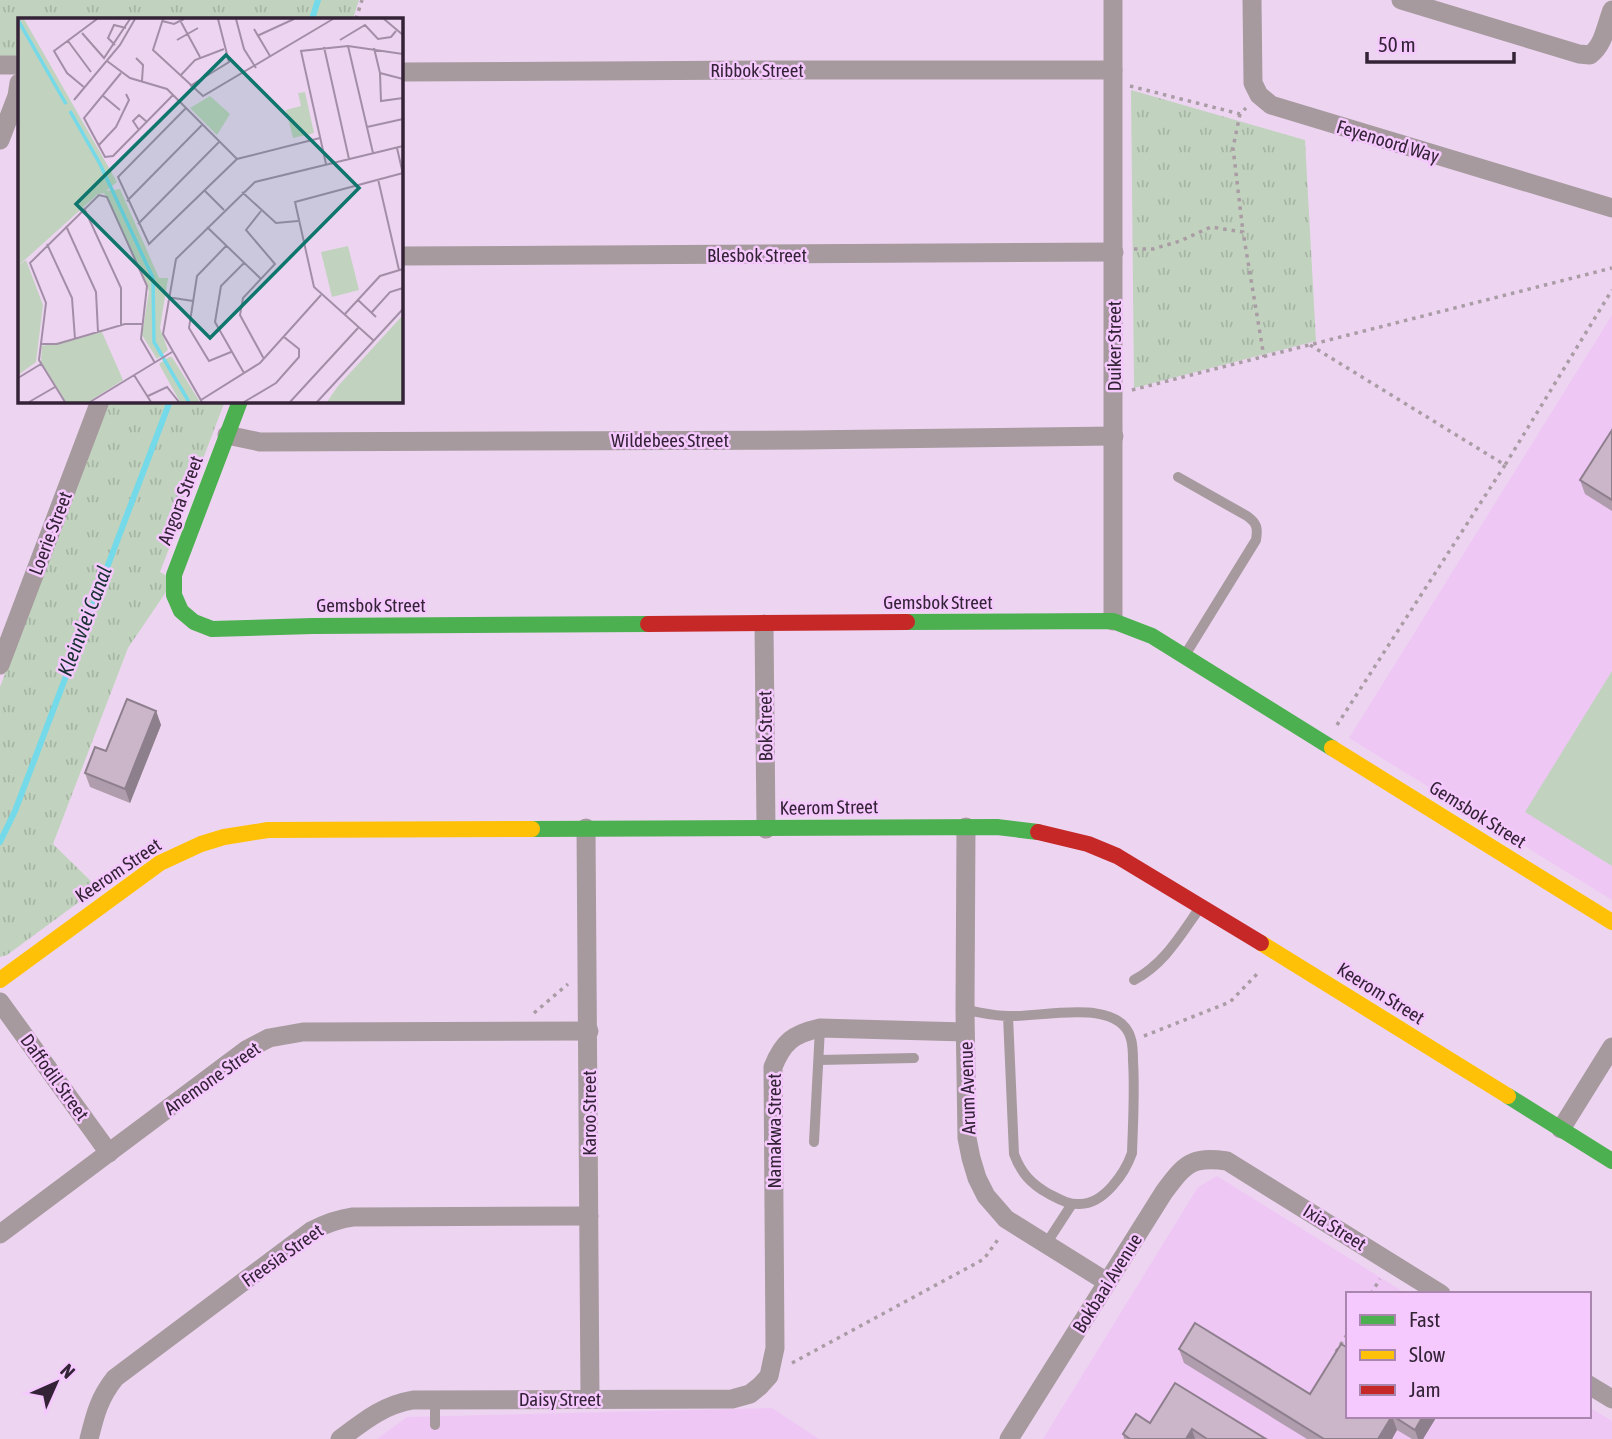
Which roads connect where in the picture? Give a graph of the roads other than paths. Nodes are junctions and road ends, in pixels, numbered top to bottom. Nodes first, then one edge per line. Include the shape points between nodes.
1 (1114, 0) edge
2 (1252, 0) edge
3 (1401, 0) edge
4 (1612, 10) edge
5 (0, 65) edge
6 (18, 65) edge
7 (402, 72) edge
8 (1114, 76) junction
9 (18, 90) edge
10 (0, 140) edge
11 (1612, 208) edge
12 (1114, 252) junction
13 (402, 256) edge
14 (100, 402) edge
15 (240, 402) edge
16 (227, 435) junction
17 (1114, 436) junction
18 (1178, 477) dead end
19 (183, 614) joint
20 (1113, 621) junction
21 (764, 624) junction
22 (1184, 656) junction
23 (0, 665) edge
24 (966, 827) junction
25 (586, 828) junction
26 (766, 828) junction
27 (1201, 906) junction
28 (1612, 922) edge
29 (0, 980) edge
30 (1135, 980) dead end
31 (0, 1002) edge
32 (965, 1010) junction
33 (1008, 1016) junction
34 (820, 1028) junction
35 (589, 1031) junction
36 (965, 1032) junction
37 (1612, 1047) edge
38 (914, 1058) dead end
39 (819, 1060) junction
40 (1561, 1129) junction
41 (814, 1142) dead end
42 (109, 1153) junction
43 (1227, 1161) joint
44 (1612, 1161) edge
45 (1072, 1204) junction
46 (589, 1216) junction
47 (0, 1234) edge
48 (1046, 1244) junction
49 (1107, 1282) junction
50 (1438, 1292) edge
51 (771, 1369) joint
52 (1591, 1386) edge
53 (590, 1399) junction
54 (1612, 1399) edge
55 (435, 1400) junction
56 (435, 1425) dead end
57 (89, 1439) edge
58 (340, 1439) edge
59 (1009, 1439) edge

1 - 8 street, Duiker Street
2 - 11 street, Feyenoord Way via 1252,76 1255,89 1271,105
3 - 4 street via 1590,55 1600,44
5 - 6 street
7 - 8 street, Ribbok Street via 752,70
8 - 12 street, Duiker Street
9 - 10 street
12 - 13 street, Blesbok Street
12 - 17 street, Duiker Street
14 - 23 street, Loerie Street
15 - 16 street, Angora Street
16 - 17 street, Wildebees Street via 260,442
16 - 19 street, Angora Street via 174,575 173,596
17 - 20 street, Duiker Street
18 - 22 lane via 1247,516 1258,530
19 - 21 street, Gemsbok Street via 212,629
20 - 21 street, Gemsbok Street
20 - 22 street, Gemsbok Street via 1152,636
21 - 26 street, Bok Street
22 - 28 street, Gemsbok Street
24 - 26 street, Keerom Street
24 - 27 street, Keerom Street via 1019,829 1088,844
24 - 32 street, Arum Avenue
25 - 26 street, Keerom Street
25 - 29 street, Keerom Street via 268,830 224,837 160,863
25 - 35 street, Karoo Street
27 - 30 lane via 1160,961
27 - 40 street, Keerom Street
31 - 42 street, Daffodil Street
32 - 33 lane
32 - 36 street, Arum Avenue
33 - 45 lane via 1014,1154 1029,1179
33 - 45 lane via 1103,1014 1127,1028 1132,1040 1132,1153 1128,1164 1095,1201
34 - 36 street, Namakwa Street
34 - 39 lane
34 - 51 street, Namakwa Street via 789,1041 773,1068 775,1348
35 - 42 street, Anemone Street via 303,1032 269,1038 246,1050
35 - 46 street, Karoo Street
36 - 48 street, Arum Avenue via 967,1138 977,1178 1006,1219
37 - 40 street
38 - 39 lane
39 - 41 lane
40 - 44 street, Keerom Street
42 - 47 street, Anemone Street
43 - 49 street, Bokbaai Avenue via 1208,1158 1179,1172
43 - 50 street, Ixia Street
45 - 48 lane
46 - 53 street, Karoo Street
46 - 57 street, Freesia Street via 353,1217 325,1224 115,1378 97,1405
48 - 49 street, Arum Avenue
49 - 59 street, Bokbaai Avenue
51 - 53 street, Daisy Street via 750,1394 732,1399
52 - 54 street
53 - 55 street, Daisy Street
55 - 56 lane
55 - 58 street, Daisy Street via 382,1409

